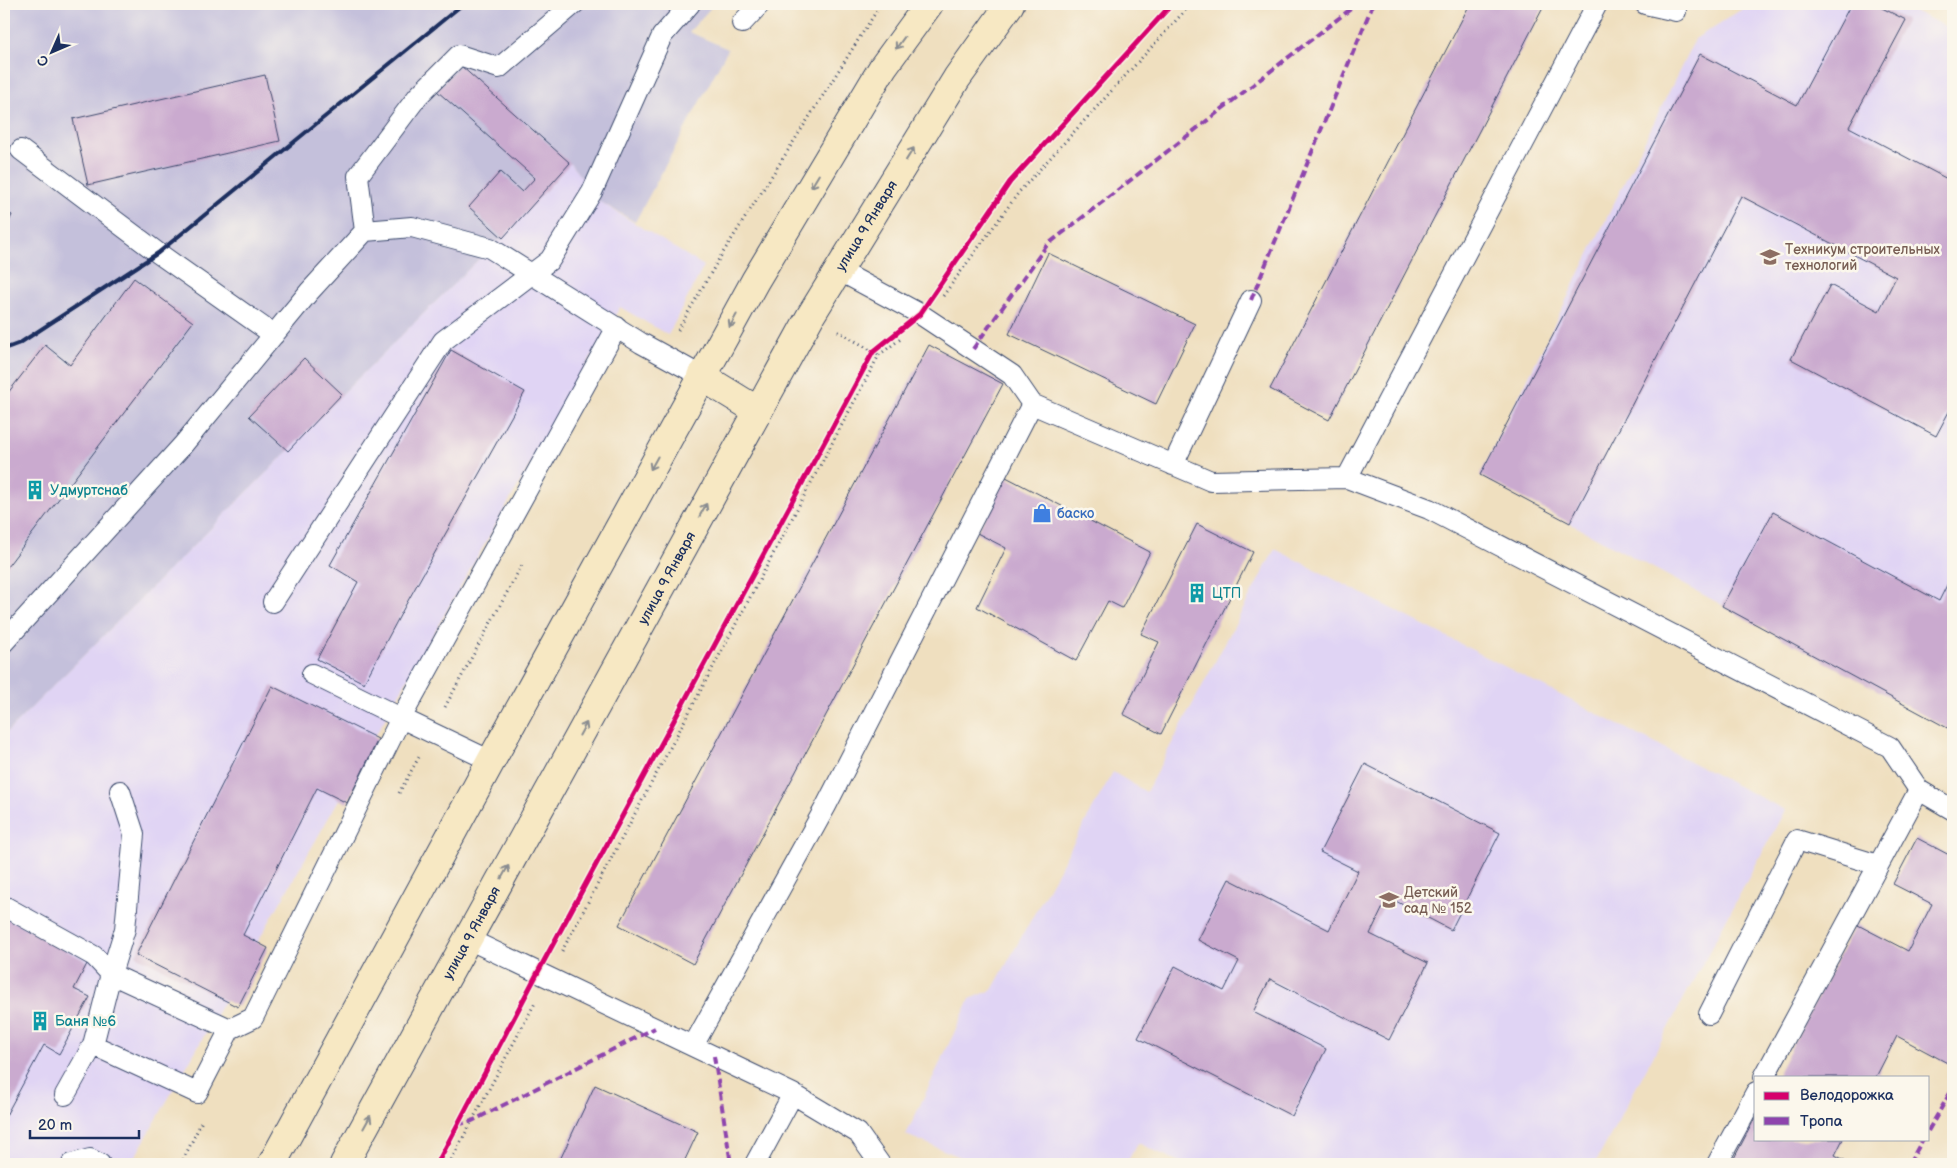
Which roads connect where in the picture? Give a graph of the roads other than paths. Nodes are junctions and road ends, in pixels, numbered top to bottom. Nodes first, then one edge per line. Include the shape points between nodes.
1 (574, 4) edge
2 (690, 4) edge
3 (760, 4) edge
4 (930, 4) edge
5 (1010, 4) edge
6 (1597, 4) edge
7 (1644, 4) edge
8 (1676, 11) dead end
9 (742, 23) dead end
10 (20, 150) dead end
11 (365, 232) junction
12 (838, 270) junction
13 (532, 274) junction
14 (1251, 300) dead end
15 (616, 328) junction
16 (274, 335) junction
17 (701, 376) junction
18 (1032, 404) junction
19 (758, 411) junction
20 (1173, 465) junction
21 (1348, 478) junction
22 (273, 602) dead end
23 (4, 642) edge
24 (312, 674) dead end
25 (401, 718) junction
26 (491, 761) junction
27 (1918, 790) junction
28 (120, 791) dead end
29 (1953, 810) edge
30 (1878, 865) junction
31 (4, 906) edge
32 (468, 939) junction
33 (111, 974) junction
34 (1709, 1014) dead end
35 (230, 1029) junction
36 (93, 1045) junction
37 (693, 1046) junction
38 (1765, 1076) edge
39 (793, 1094) junction
40 (65, 1095) dead end
41 (1754, 1096) edge
42 (72, 1164) edge
43 (100, 1164) edge
44 (272, 1164) edge
45 (344, 1164) edge
46 (755, 1164) edge
47 (880, 1164) edge
48 (1717, 1164) edge

1 - 11 lane via 499,68 459,55 418,96 358,176
2 - 13 lane via 662,36 592,192 550,260
3 - 9 lane
4 -> 17 main road via 883,67
12 -> 5 main road, улица 9 Января via 957,78
6 - 21 lane
7 - 8 lane
10 - 16 lane
11 - 13 lane via 412,227 490,248
11 - 16 lane
12 - 18 lane via 923,317 1012,375
12 - 19 main road, улица 9 Января
13 - 15 lane
13 - 22 lane via 443,341
14 - 20 lane
15 - 17 lane
15 - 25 lane
16 - 23 lane via 182,446
17 - 19 main road
17 -> 26 main road
18 - 20 lane
18 - 37 lane via 826,806
32 -> 19 main road, улица 9 Января
20 - 21 lane via 1210,481
21 - 27 lane via 1429,509 1890,747
24 - 25 lane
25 - 26 lane
25 - 35 lane via 253,1018
26 - 44 main road
27 - 29 lane
27 - 30 lane
28 - 33 lane via 134,834 125,929
30 - 34 lane via 1797,840
30 - 38 lane
31 - 33 lane via 94,956
32 - 37 lane
45 -> 32 main road, улица 9 Января
33 - 35 lane
33 - 36 lane
35 - 36 lane via 197,1093
36 - 40 lane
37 - 39 lane
39 - 46 lane
39 - 47 lane via 858,1133
41 - 48 lane
42 - 43 lane via 90,1159

